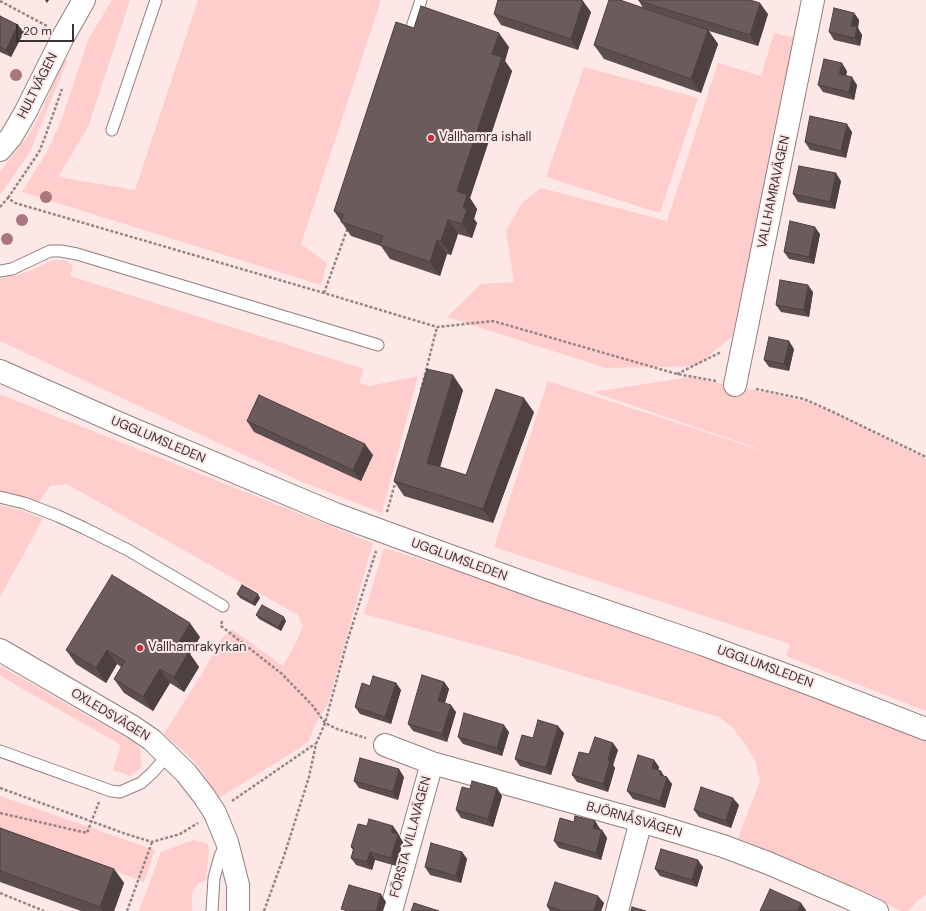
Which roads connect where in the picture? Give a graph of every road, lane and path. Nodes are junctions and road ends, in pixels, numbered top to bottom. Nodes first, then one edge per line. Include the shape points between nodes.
1 (84, 0) edge
2 (156, 0) edge
3 (421, 0) edge
4 (813, 0) edge
5 (412, 27) edge
6 (112, 130) dead end
7 (0, 150) edge
8 (0, 207) edge
9 (348, 227) edge
10 (0, 271) edge
11 (324, 293) junction
12 (743, 341) junction
13 (378, 345) dead end
14 (0, 371) edge
15 (677, 374) junction
16 (735, 385) junction
17 (926, 457) edge
18 (0, 497) edge
19 (223, 606) joint
20 (0, 650) edge
21 (926, 729) edge
22 (385, 745) joint
23 (0, 751) edge
24 (168, 755) junction
25 (432, 763) junction
26 (0, 788) edge
27 (103, 788) junction
28 (231, 802) dead end
29 (0, 813) edge
30 (641, 821) junction
31 (92, 822) junction
32 (200, 822) dead end
33 (152, 842) junction
34 (227, 842) junction
35 (0, 893) edge
36 (844, 904) edge
37 (44, 911) edge
38 (127, 911) edge
39 (212, 911) edge
40 (238, 911) edge
41 (264, 911) edge
42 (391, 911) edge
43 (617, 911) edge
44 (877, 911) edge

1 - 7 street, HULTVÄGEN via 25,113
2 - 6 lane
3 - 5 lane
4 - 12 street, VALLHAMRAVÄGEN
8 - 11 path via 8,198 15,203
9 - 11 path
10 - 13 lane via 12,269 50,251 61,251
11 - 15 path via 437,327 493,321
12 - 15 path
12 - 16 street, VALLHAMRAVÄGEN
14 - 21 street, UGGLUMSLEDEN via 342,517 788,676
15 - 16 path
16 - 17 path via 804,399
18 - 19 lane via 24,503 84,528 128,550
19 - 22 path via 221,626 282,674 313,706 325,723
20 - 24 street, OXLEDSVÄGEN via 133,727
22 - 25 street, BJÖRNÅSVÄGEN
23 - 27 lane
24 - 27 lane via 152,773 135,786 120,792
24 - 34 street, OXLEDSVÄGEN via 204,796 215,813
25 - 30 street, BJÖRNÅSVÄGEN
25 - 42 street, FÖRSTA VILLAVÄGEN
26 - 31 path
27 - 31 path
28 - 41 path via 316,744 309,777
29 - 31 path via 87,833
30 - 36 street, BJÖRNÅSVÄGEN via 723,846 768,863
30 - 43 street
31 - 33 path
32 - 33 path via 180,834
33 - 38 path
34 - 39 lane via 214,878
34 - 40 street, OXLEDSVÄGEN via 238,885
35 - 37 path
36 - 44 street, BJÖRNÅSVÄGEN

